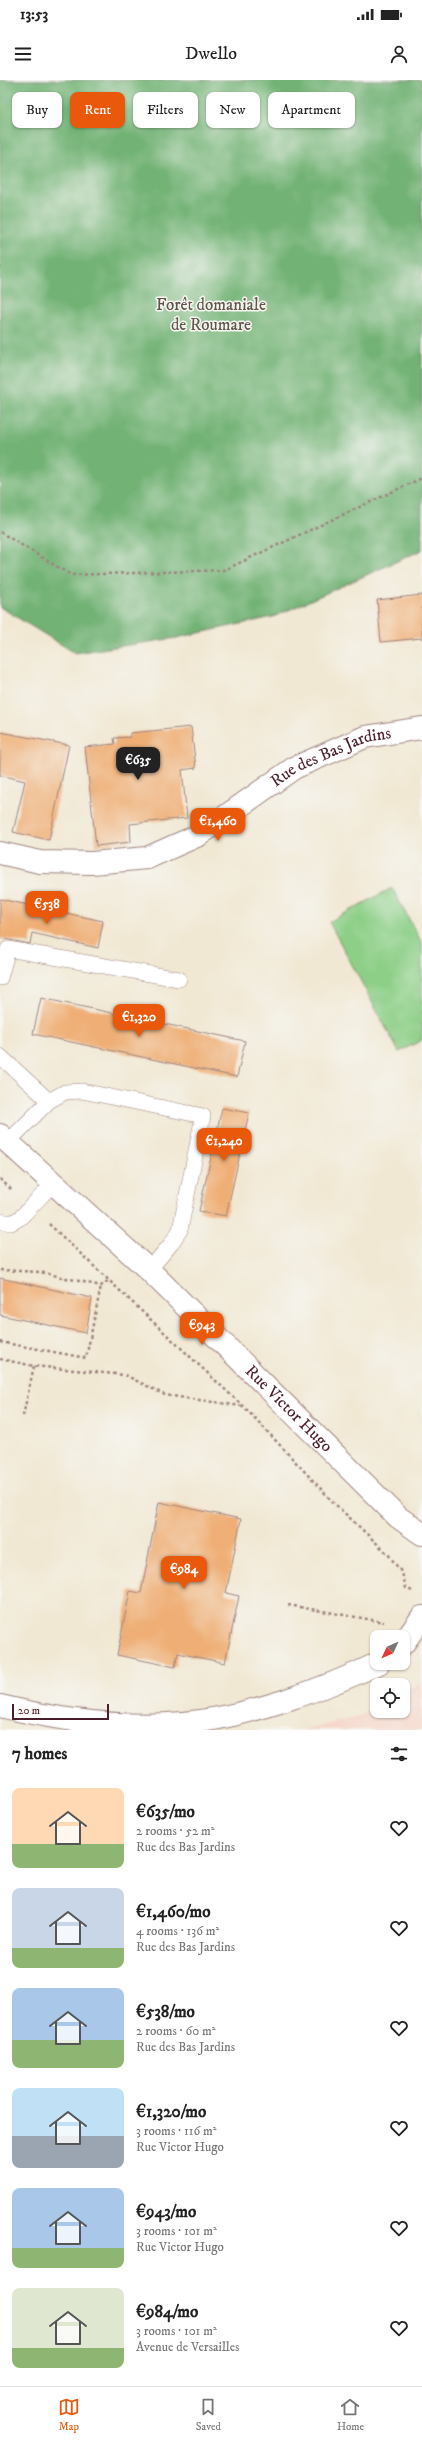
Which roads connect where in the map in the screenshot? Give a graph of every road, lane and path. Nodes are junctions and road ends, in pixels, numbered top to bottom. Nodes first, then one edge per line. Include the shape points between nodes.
1 (422, 478) edge
2 (0, 532) edge
3 (422, 728) edge
4 (0, 853) edge
5 (0, 978) edge
6 (179, 979) dead end
7 (0, 1056) edge
8 (49, 1101) junction
9 (4, 1138) edge
10 (0, 1179) edge
11 (54, 1183) junction
12 (30, 1207) junction
13 (0, 1221) edge
14 (0, 1270) edge
15 (149, 1270) junction
16 (109, 1280) junction
17 (101, 1286) junction
18 (0, 1342) edge
19 (0, 1359) edge
20 (34, 1366) junction
21 (242, 1406) junction
22 (23, 1416) dead end
23 (422, 1534) edge
24 (417, 1592) dead end
25 (288, 1605) dead end
26 (414, 1630) edge
27 (370, 1667) edge
28 (0, 1706) edge
29 (234, 1722) edge

1 - 2 path via 224,570 71,575
3 - 4 street, Rue des Bas Jardins via 365,737 294,768 199,835 147,858 92,863 40,862
5 - 6 lane via 8,949
7 - 8 lane
8 - 9 lane
8 - 15 lane via 65,1092 82,1091 204,1116 180,1230
9 - 11 street, Rue Victor Hugo
10 - 12 path
11 - 12 lane
11 - 15 street, Rue Victor Hugo
12 - 13 lane via 20,1218 10,1223
12 - 16 path
14 - 17 path via 40,1272
15 - 23 street, Rue Victor Hugo via 398,1517
16 - 17 path
16 - 21 path
17 - 18 path via 86,1358
19 - 20 path
20 - 21 path via 125,1375 165,1395
20 - 22 path
21 - 24 path via 334,1503 388,1554 402,1574 406,1588
25 - 26 path
27 - 29 street
28 - 29 street via 39,1715 133,1725

